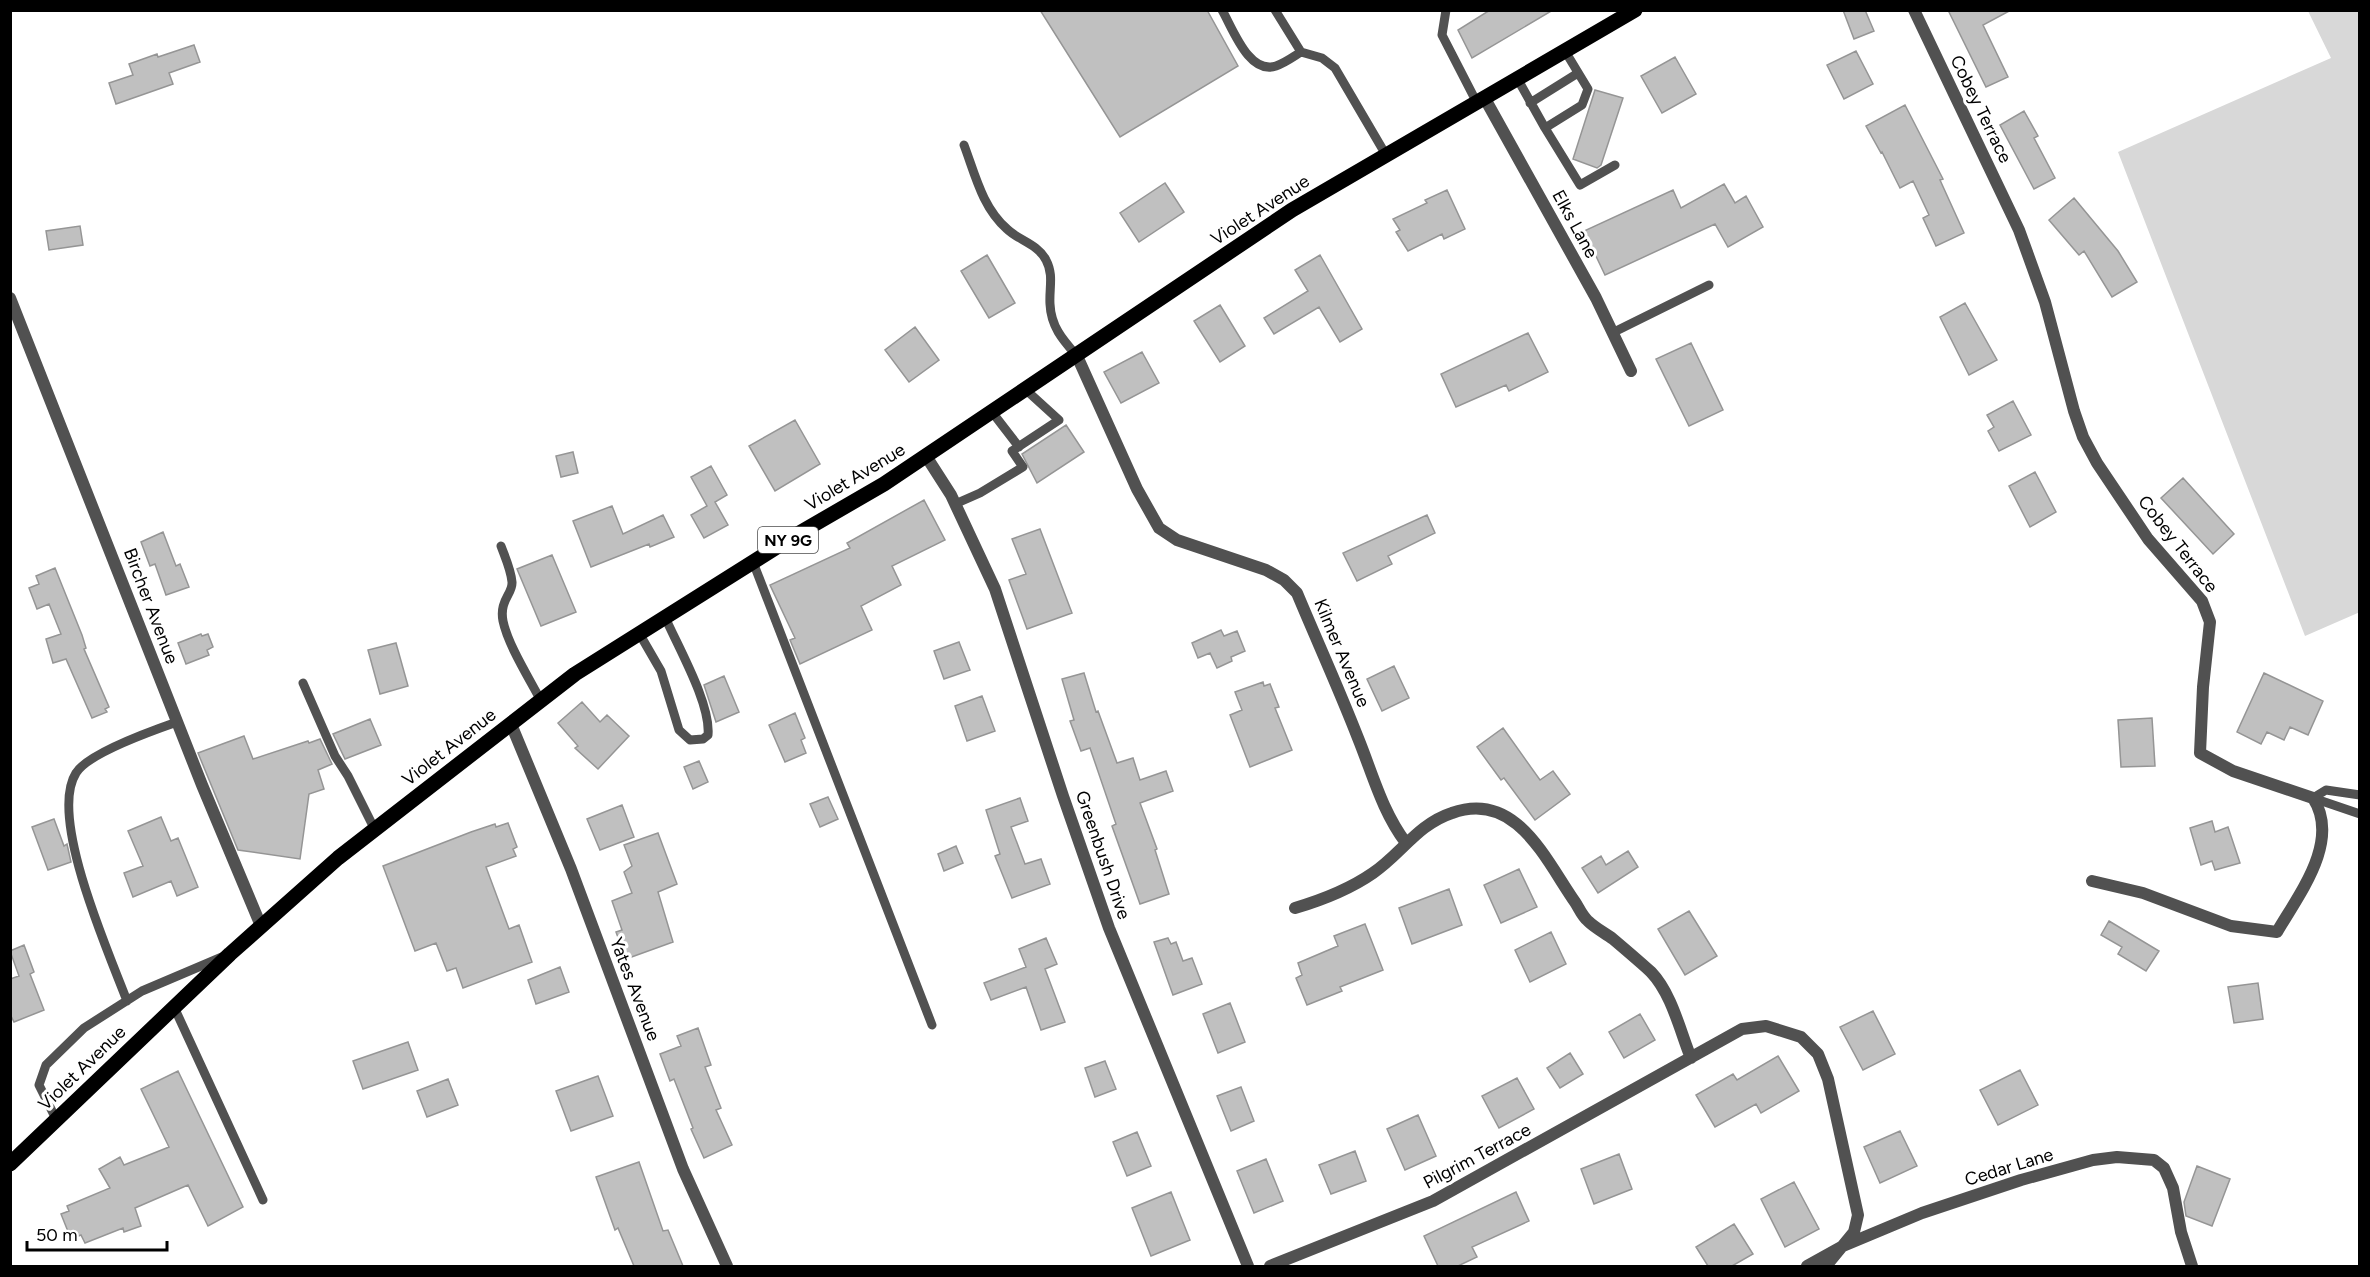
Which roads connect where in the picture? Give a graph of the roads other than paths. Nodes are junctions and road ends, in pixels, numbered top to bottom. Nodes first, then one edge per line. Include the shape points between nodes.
1 (1222, 10) edge
2 (1275, 10) edge
3 (1446, 10) edge
4 (1635, 10) edge
5 (1914, 10) edge
6 (1565, 51) junction
7 (1301, 52) junction
8 (1578, 74) junction
9 (1517, 78) junction
10 (1480, 99) junction
11 (1530, 103) junction
12 (1545, 128) junction
13 (964, 145) dead end
14 (1386, 155) junction
15 (1615, 165) dead end
16 (1709, 285) dead end
17 (10, 298) edge
18 (1612, 333) junction
19 (1077, 356) junction
20 (1631, 371) dead end
21 (1026, 390) junction
22 (992, 412) junction
23 (1019, 447) junction
24 (926, 456) junction
25 (955, 504) junction
26 (501, 546) dead end
27 (753, 562) junction
28 (665, 617) junction
29 (639, 633) junction
30 (303, 683) dead end
31 (541, 701) junction
32 (177, 722) junction
33 (512, 724) junction
34 (2360, 795) edge
35 (2313, 798) junction
36 (2360, 814) edge
37 (375, 830) junction
38 (1406, 843) junction
39 (2092, 881) dead end
40 (1295, 908) dead end
41 (261, 926) junction
42 (230, 954) junction
43 (127, 1000) junction
44 (174, 1007) junction
45 (932, 1025) dead end
46 (1691, 1058) junction
47 (56, 1119) junction
48 (10, 1164) edge
49 (263, 1200) dead end
50 (1843, 1246) junction
51 (727, 1266) edge
52 (1248, 1266) edge
53 (1270, 1266) edge
54 (1807, 1266) edge
55 (1826, 1266) edge
56 (2192, 1266) edge

1 - 7 lane via 1251,61 1266,68
2 - 7 lane
3 - 10 lane via 1442,35
4 - 6 main road, Violet Avenue / NY 9G
5 - 35 street, Cobey Terrace via 2019,230 2045,302 2083,437 2148,538 2196,593 2208,614 2200,753 2233,771
6 - 8 lane
6 - 9 main road, Violet Avenue / NY 9G
7 - 14 lane via 1322,58 1335,68
8 - 11 lane
8 - 12 lane via 1588,89 1582,105
9 - 10 main road, Violet Avenue / NY 9G
9 - 11 lane
10 - 14 main road, Violet Avenue / NY 9G
10 - 18 street, Elks Lane via 1596,298
11 - 12 lane
12 - 15 lane via 1580,185
13 - 19 lane via 986,205 1008,231 1046,258 1052,277 1050,304 1055,329
14 - 19 main road, Violet Avenue / NY 9G via 1292,210
16 - 18 lane
17 - 32 street, Bircher Avenue
18 - 20 street, Elks Lane
19 - 21 main road, Violet Avenue / NY 9G
19 - 38 street, Kilmer Avenue via 1137,489 1159,528 1177,540 1266,570 1297,593 1377,790
21 - 22 main road, Violet Avenue / NY 9G
21 - 23 lane via 1059,420
22 - 23 lane
22 - 24 main road, Violet Avenue / NY 9G
23 - 25 lane via 1012,451 1023,467
24 - 25 street, Greenbush Drive
24 - 27 main road, Violet Avenue / NY 9G
25 - 52 street, Greenbush Drive via 995,589 1109,928
26 - 31 lane via 512,583 503,600 503,621
27 - 28 main road, Violet Avenue / NY 9G
27 - 45 lane
28 - 29 main road, Violet Avenue / NY 9G
28 - 29 lane via 704,704 709,727 703,739 690,740 679,730 661,671
29 - 31 main road, Violet Avenue / NY 9G
30 - 37 lane via 335,756
31 - 33 main road, Violet Avenue / NY 9G
32 - 41 street, Bircher Avenue
32 - 43 lane via 135,736 100,754 76,772 68,795 69,823 78,863
33 - 37 main road, Violet Avenue / NY 9G
33 - 51 street, Yates Avenue via 571,869 683,1169
34 - 35 lane via 2326,789
35 - 36 lane
35 - 39 street via 2322,821 2322,840 2311,873 2277,932 2231,926 2142,893
37 - 41 main road, Violet Avenue / NY 9G
38 - 40 street via 1373,873 1324,899
38 - 46 street via 1434,820 1470,808 1488,809 1522,826 1587,921 1653,974 1668,999
41 - 42 main road, Violet Avenue / NY 9G
42 - 43 lane
42 - 44 main road, Violet Avenue / NY 9G
43 - 47 lane via 84,1029 46,1065 39,1085
44 - 47 main road, Violet Avenue / NY 9G
44 - 49 lane
46 - 50 street, Pilgrim Terrace via 1742,1029 1766,1026 1802,1037 1818,1054 1828,1079 1858,1215 1854,1232
46 - 53 street, Pilgrim Terrace via 1432,1201
47 - 48 main road, Violet Avenue / NY 9G
50 - 54 street, Cedar Lane
50 - 55 street
50 - 56 street, Cedar Lane via 1922,1213 2021,1180 2117,1157 2154,1160 2164,1168 2173,1188

